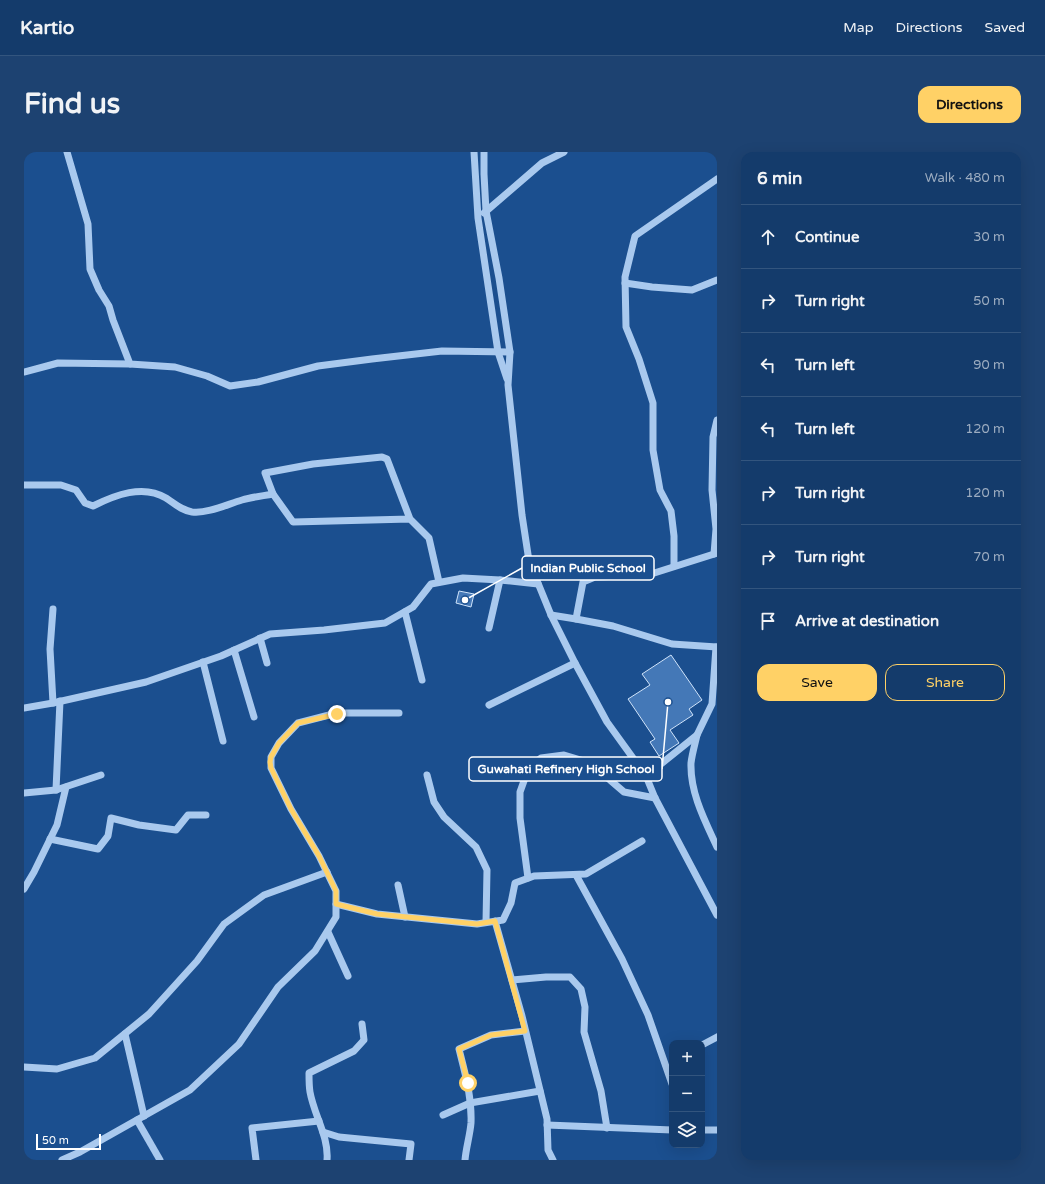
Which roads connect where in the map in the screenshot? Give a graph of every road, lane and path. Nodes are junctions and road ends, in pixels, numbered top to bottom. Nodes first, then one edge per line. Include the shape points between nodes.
1 (67, 152) edge
2 (474, 152) edge
3 (484, 152) edge
4 (564, 152) edge
5 (717, 179) edge
6 (486, 211) junction
7 (478, 218) junction
8 (717, 280) edge
9 (625, 283) junction
10 (498, 352) junction
11 (510, 352) junction
12 (130, 364) junction
13 (24, 372) edge
14 (508, 385) junction
15 (717, 420) edge
16 (24, 485) edge
17 (272, 494) junction
18 (410, 519) junction
19 (716, 554) edge
20 (674, 566) junction
21 (500, 580) junction
22 (439, 582) junction
23 (538, 584) junction
24 (53, 609) dead end
25 (404, 612) junction
26 (551, 615) junction
27 (576, 619) junction
28 (489, 628) dead end
29 (260, 638) junction
30 (717, 647) edge
31 (234, 650) junction
32 (203, 662) junction
33 (267, 663) dead end
34 (575, 663) junction
35 (422, 680) dead end
36 (56, 702) junction
37 (489, 704) dead end
38 (24, 708) edge
39 (399, 713) dead end
40 (254, 717) dead end
41 (697, 736) junction
42 (223, 741) dead end
43 (101, 775) dead end
44 (427, 775) dead end
45 (646, 776) junction
46 (66, 787) junction
47 (56, 790) junction
48 (24, 793) edge
49 (655, 798) junction
50 (206, 815) dead end
51 (50, 839) junction
52 (642, 841) dead end
53 (717, 847) edge
54 (327, 872) junction
55 (576, 875) junction
56 (528, 878) junction
57 (398, 885) dead end
58 (24, 889) edge
59 (336, 904) junction
60 (717, 915) edge
61 (405, 916) junction
62 (495, 921) junction
63 (486, 922) junction
64 (328, 932) junction
65 (348, 976) dead end
66 (512, 980) junction
67 (362, 1024) dead end
68 (525, 1031) junction
69 (125, 1034) junction
70 (717, 1037) edge
71 (705, 1043) edge
72 (669, 1064) edge
73 (24, 1067) edge
74 (540, 1091) junction
75 (470, 1103) junction
76 (443, 1114) dead end
77 (144, 1116) junction
78 (137, 1120) junction
79 (319, 1121) junction
80 (547, 1125) junction
81 (607, 1128) junction
82 (669, 1130) edge
83 (705, 1130) edge
84 (717, 1130) edge
85 (323, 1132) junction
86 (62, 1160) edge
87 (160, 1160) edge
88 (256, 1160) edge
89 (327, 1160) edge
90 (409, 1160) edge
91 (465, 1160) edge
92 (553, 1160) edge

1 - 12 street via 88,224 90,269 109,306
2 - 7 street
3 - 6 street
4 - 6 street via 542,164
5 - 9 street via 635,236
6 - 7 street
6 - 11 street
7 - 10 street
8 - 9 street via 692,290
9 - 20 street via 626,327 653,403 653,450 660,490 671,511
10 - 11 street
10 - 12 street via 442,351 372,359 318,366 258,382 230,386 175,367
10 - 14 street
11 - 14 street
12 - 13 street via 58,363
14 - 23 street via 522,515 529,561
15 - 19 street via 713,437 712,490
16 - 17 street via 61,485 76,490 85,503 93,506 127,493 146,491 192,512 203,512
17 - 18 street via 293,522
17 - 18 street via 265,473 313,464 382,457 387,459
18 - 22 street via 429,538
19 - 20 street
20 - 27 street via 648,575 594,577 583,582
21 - 22 street via 463,578
21 - 23 street
21 - 28 street
22 - 25 street via 431,584 413,607
23 - 26 street
24 - 36 street via 50,649
25 - 29 street via 385,623 270,634
25 - 35 street
26 - 27 street
26 - 34 street
27 - 30 street via 612,626 672,644
29 - 31 street
29 - 33 street
30 - 41 street via 712,704
31 - 32 street
31 - 40 street
32 - 36 street via 146,682
32 - 42 street
34 - 37 street
34 - 45 street via 607,722
36 - 38 street
36 - 47 street
39 - 54 street via 337,714 298,723 279,743 271,757 271,768
41 - 45 street
41 - 53 street via 691,763 695,794
43 - 46 street
44 - 63 street via 434,802 444,817 476,847 487,870
45 - 49 street
46 - 47 street
46 - 51 street via 57,825
47 - 48 street
49 - 56 street via 624,792 584,761 564,755 541,758 529,767 520,792 520,818
49 - 60 street
50 - 51 street via 188,815 176,830 111,818 108,836 98,849
51 - 58 street
52 - 55 street via 586,874
54 - 59 street via 336,891
54 - 69 street via 264,895 224,924 197,961 149,1014
55 - 56 street
55 - 72 street via 622,959
56 - 62 street via 515,883 511,903 503,920
57 - 61 street
59 - 61 street via 377,914
59 - 64 street via 336,917
61 - 63 street via 477,924
62 - 63 street
62 - 66 street
64 - 65 street
64 - 77 street via 315,951 278,986 239,1044 190,1090
66 - 68 street
66 - 81 street via 570,977 581,989 585,1007 584,1032 601,1090
67 - 79 street via 364,1040 354,1051 309,1073 310,1093
68 - 74 street
68 - 75 street via 491,1035 459,1049 468,1083
69 - 73 street via 95,1058 57,1069
69 - 77 street
70 - 71 street
74 - 75 street
74 - 80 street
75 - 76 street
75 - 91 street via 471,1124
77 - 78 street
78 - 86 street
78 - 87 street
79 - 85 street
79 - 88 street via 252,1128
80 - 81 street
80 - 92 street via 548,1150
81 - 82 street
83 - 84 street
85 - 89 street
85 - 90 street via 339,1137 411,1144

